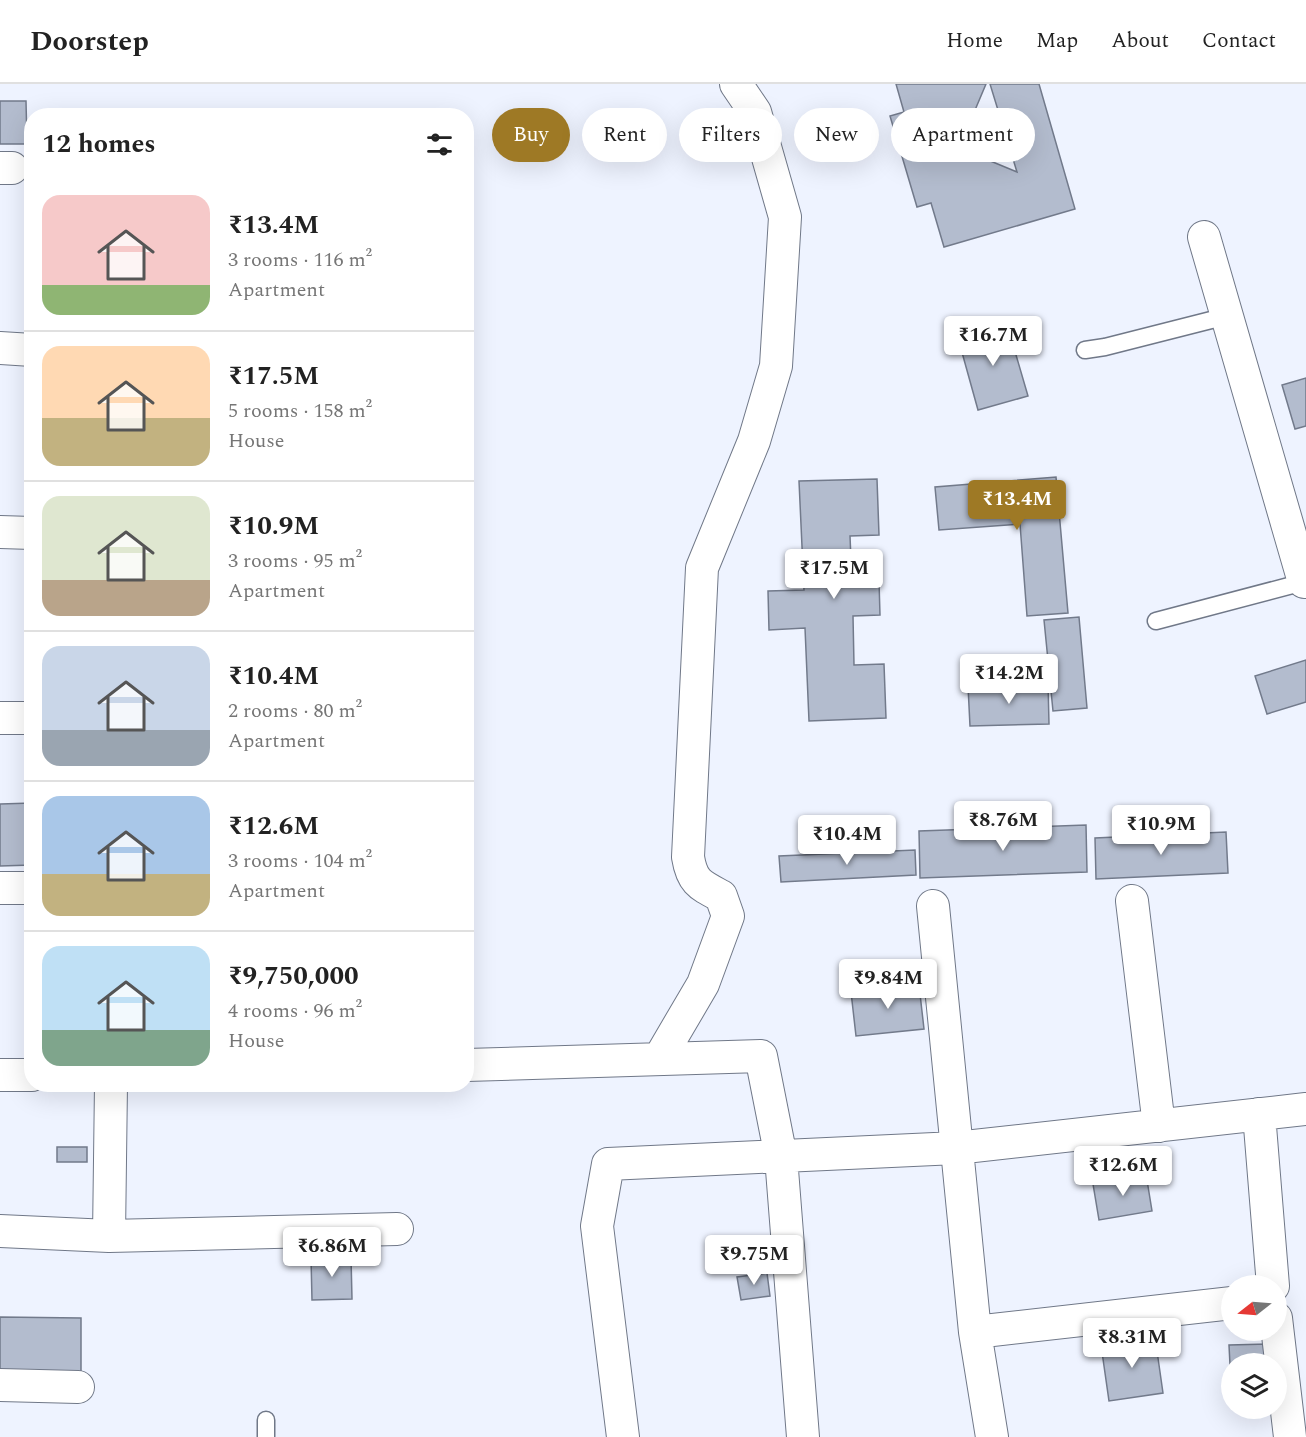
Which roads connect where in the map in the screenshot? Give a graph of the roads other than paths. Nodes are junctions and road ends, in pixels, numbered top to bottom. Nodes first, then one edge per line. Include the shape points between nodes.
1 (735, 84) edge
2 (1204, 237) dead end
3 (1227, 316) junction
4 (0, 348) edge
5 (24, 350) edge
6 (1085, 350) dead end
7 (0, 532) edge
8 (24, 533) edge
9 (1305, 582) edge
10 (1156, 621) dead end
11 (0, 718) edge
12 (24, 718) edge
13 (0, 888) edge
14 (24, 888) edge
15 (1132, 901) dead end
16 (933, 906) dead end
17 (659, 1059) junction
18 (474, 1065) edge
19 (0, 1075) edge
20 (24, 1075) edge
21 (111, 1092) edge
22 (1306, 1108) edge
23 (1259, 1114) junction
24 (1159, 1126) junction
25 (956, 1148) junction
26 (781, 1157) junction
27 (398, 1229) dead end
28 (0, 1231) edge
29 (109, 1236) junction
30 (1272, 1275) edge
31 (1221, 1304) edge
32 (975, 1332) junction
33 (1279, 1341) edge
34 (0, 1385) edge
35 (78, 1387) dead end
36 (623, 1437) edge
37 (803, 1437) edge
38 (992, 1437) edge
39 (1290, 1437) edge

1 - 17 street via 755,112 785,217 776,366 754,441 702,568 688,857 690,873 699,884 721,896 728,916 703,984
2 - 3 street
3 - 6 lane
3 - 9 street
4 - 5 street
7 - 8 street
9 - 10 lane
11 - 12 street
13 - 14 street
15 - 24 street
16 - 25 street
17 - 18 street
17 - 26 street via 761,1056
19 - 20 street
21 - 29 street
22 - 23 street
23 - 24 street
23 - 30 street
24 - 25 street
25 - 26 street
25 - 32 street
26 - 36 street via 608,1164 597,1226
26 - 37 street
27 - 29 street
28 - 29 street
31 - 32 street
32 - 38 street
33 - 39 street
34 - 35 street

